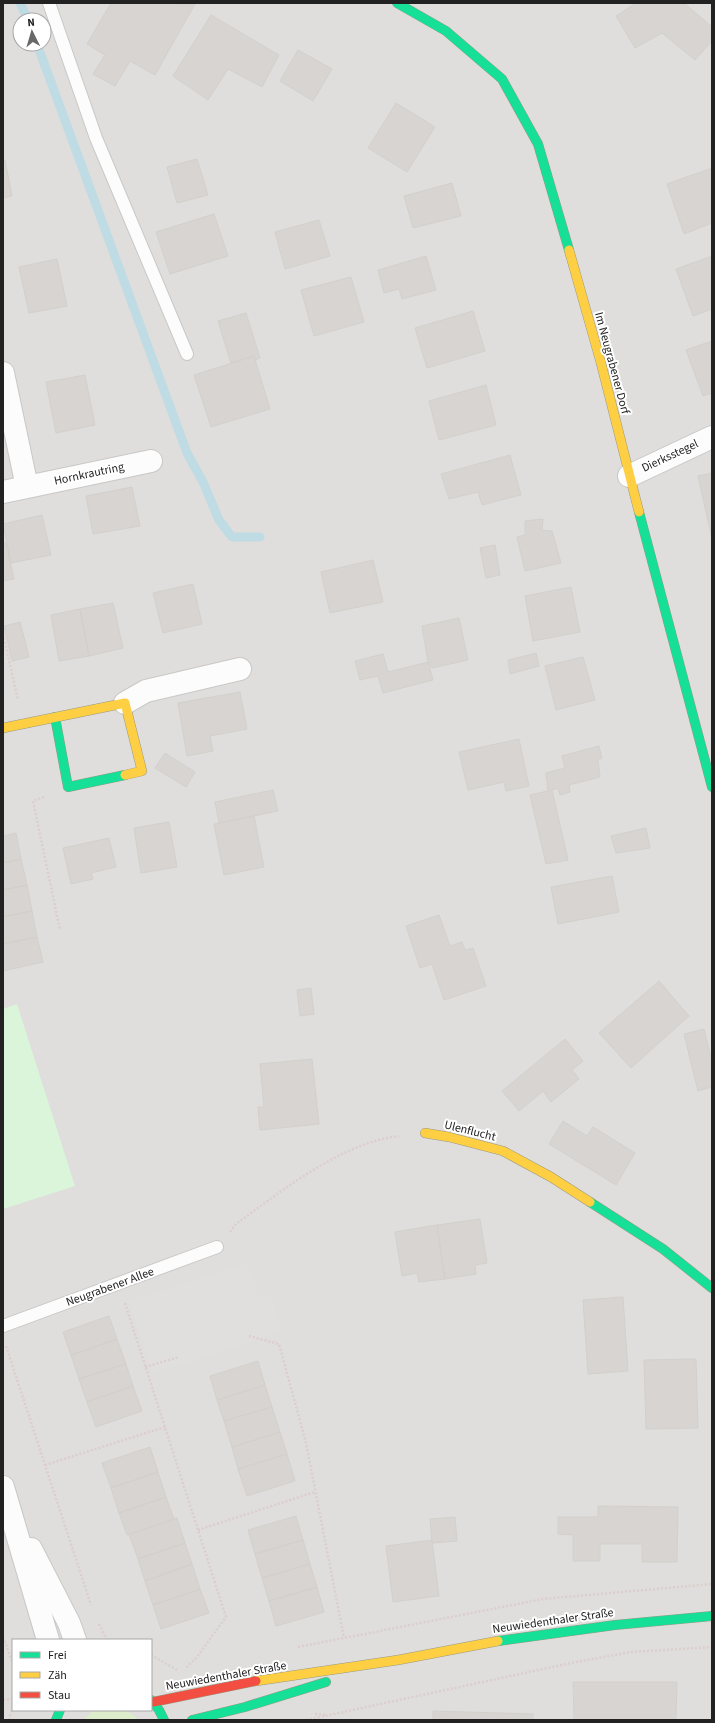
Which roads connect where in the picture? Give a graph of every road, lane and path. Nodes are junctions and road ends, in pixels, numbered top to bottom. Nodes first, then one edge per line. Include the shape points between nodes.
1 (49, 3) edge
2 (397, 3) edge
3 (187, 354) dead end
4 (3, 373) edge
5 (712, 437) edge
6 (151, 461) dead end
7 (629, 476) junction
8 (27, 487) junction
9 (3, 492) edge
10 (3, 634) edge
11 (240, 669) dead end
12 (125, 703) junction
13 (55, 717) junction
14 (23, 724) junction
15 (3, 728) edge
16 (68, 787) junction
17 (712, 787) edge
18 (60, 930) dead end
19 (425, 1133) joint
20 (217, 1247) joint
21 (118, 1284) junction
22 (712, 1288) edge
23 (3, 1326) edge
24 (249, 1336) dead end
25 (5, 1343) dead end
26 (179, 1357) dead end
27 (145, 1367) junction
28 (165, 1427) junction
29 (45, 1465) junction
30 (316, 1492) junction
31 (5, 1494) edge
32 (198, 1530) junction
33 (712, 1584) edge
34 (92, 1607) dead end
35 (712, 1616) edge
36 (98, 1621) dead end
37 (3, 1637) edge
38 (344, 1638) junction
39 (48, 1639) edge
40 (75, 1639) edge
41 (107, 1639) edge
42 (712, 1647) edge
43 (292, 1648) dead end
44 (398, 1660) junction
45 (12, 1661) edge
46 (188, 1671) dead end
47 (152, 1701) edge
48 (12, 1708) edge
49 (9, 1720) edge
50 (164, 1720) edge
51 (192, 1720) edge
52 (306, 1720) edge

1 - 3 lane via 96,138
2 - 7 street, Im Neugrabener Dorf via 446,31 502,79 538,144 598,352
4 - 8 street
5 - 7 street, Dierksstegel
6 - 8 street, Hornkrautring
7 - 17 street, Im Neugrabener Dorf
8 - 9 street, Hornkrautring
10 - 14 path
11 - 12 street via 146,691
12 - 13 street
12 - 16 street via 142,771
13 - 14 street
13 - 16 street
14 - 15 street
16 - 18 path via 32,801
19 - 20 path, Ulenflucht via 386,1138 357,1147 306,1175 236,1224
19 - 22 street, Ulenflucht via 503,1151 551,1177 663,1248
20 - 21 lane, Neugrabener Allee
21 - 23 lane, Neugrabener Allee
21 - 27 path
24 - 30 path via 280,1344
25 - 29 path
26 - 27 path
27 - 28 path
28 - 29 path
28 - 32 path
29 - 34 path
30 - 32 path
30 - 38 path
31 - 39 street
31 - 40 street
32 - 46 path via 226,1617 197,1657 181,1672
33 - 38 path via 543,1599
35 - 44 street, Neuwiedenthaler Straße via 615,1625 504,1640
36 - 41 path
37 - 45 path
38 - 43 path
42 - 52 path via 631,1652
44 - 47 street, Neuwiedenthaler Straße via 239,1684
44 - 51 street, Neuwiedenthaler Straße via 245,1708
47 - 50 street
48 - 49 path

